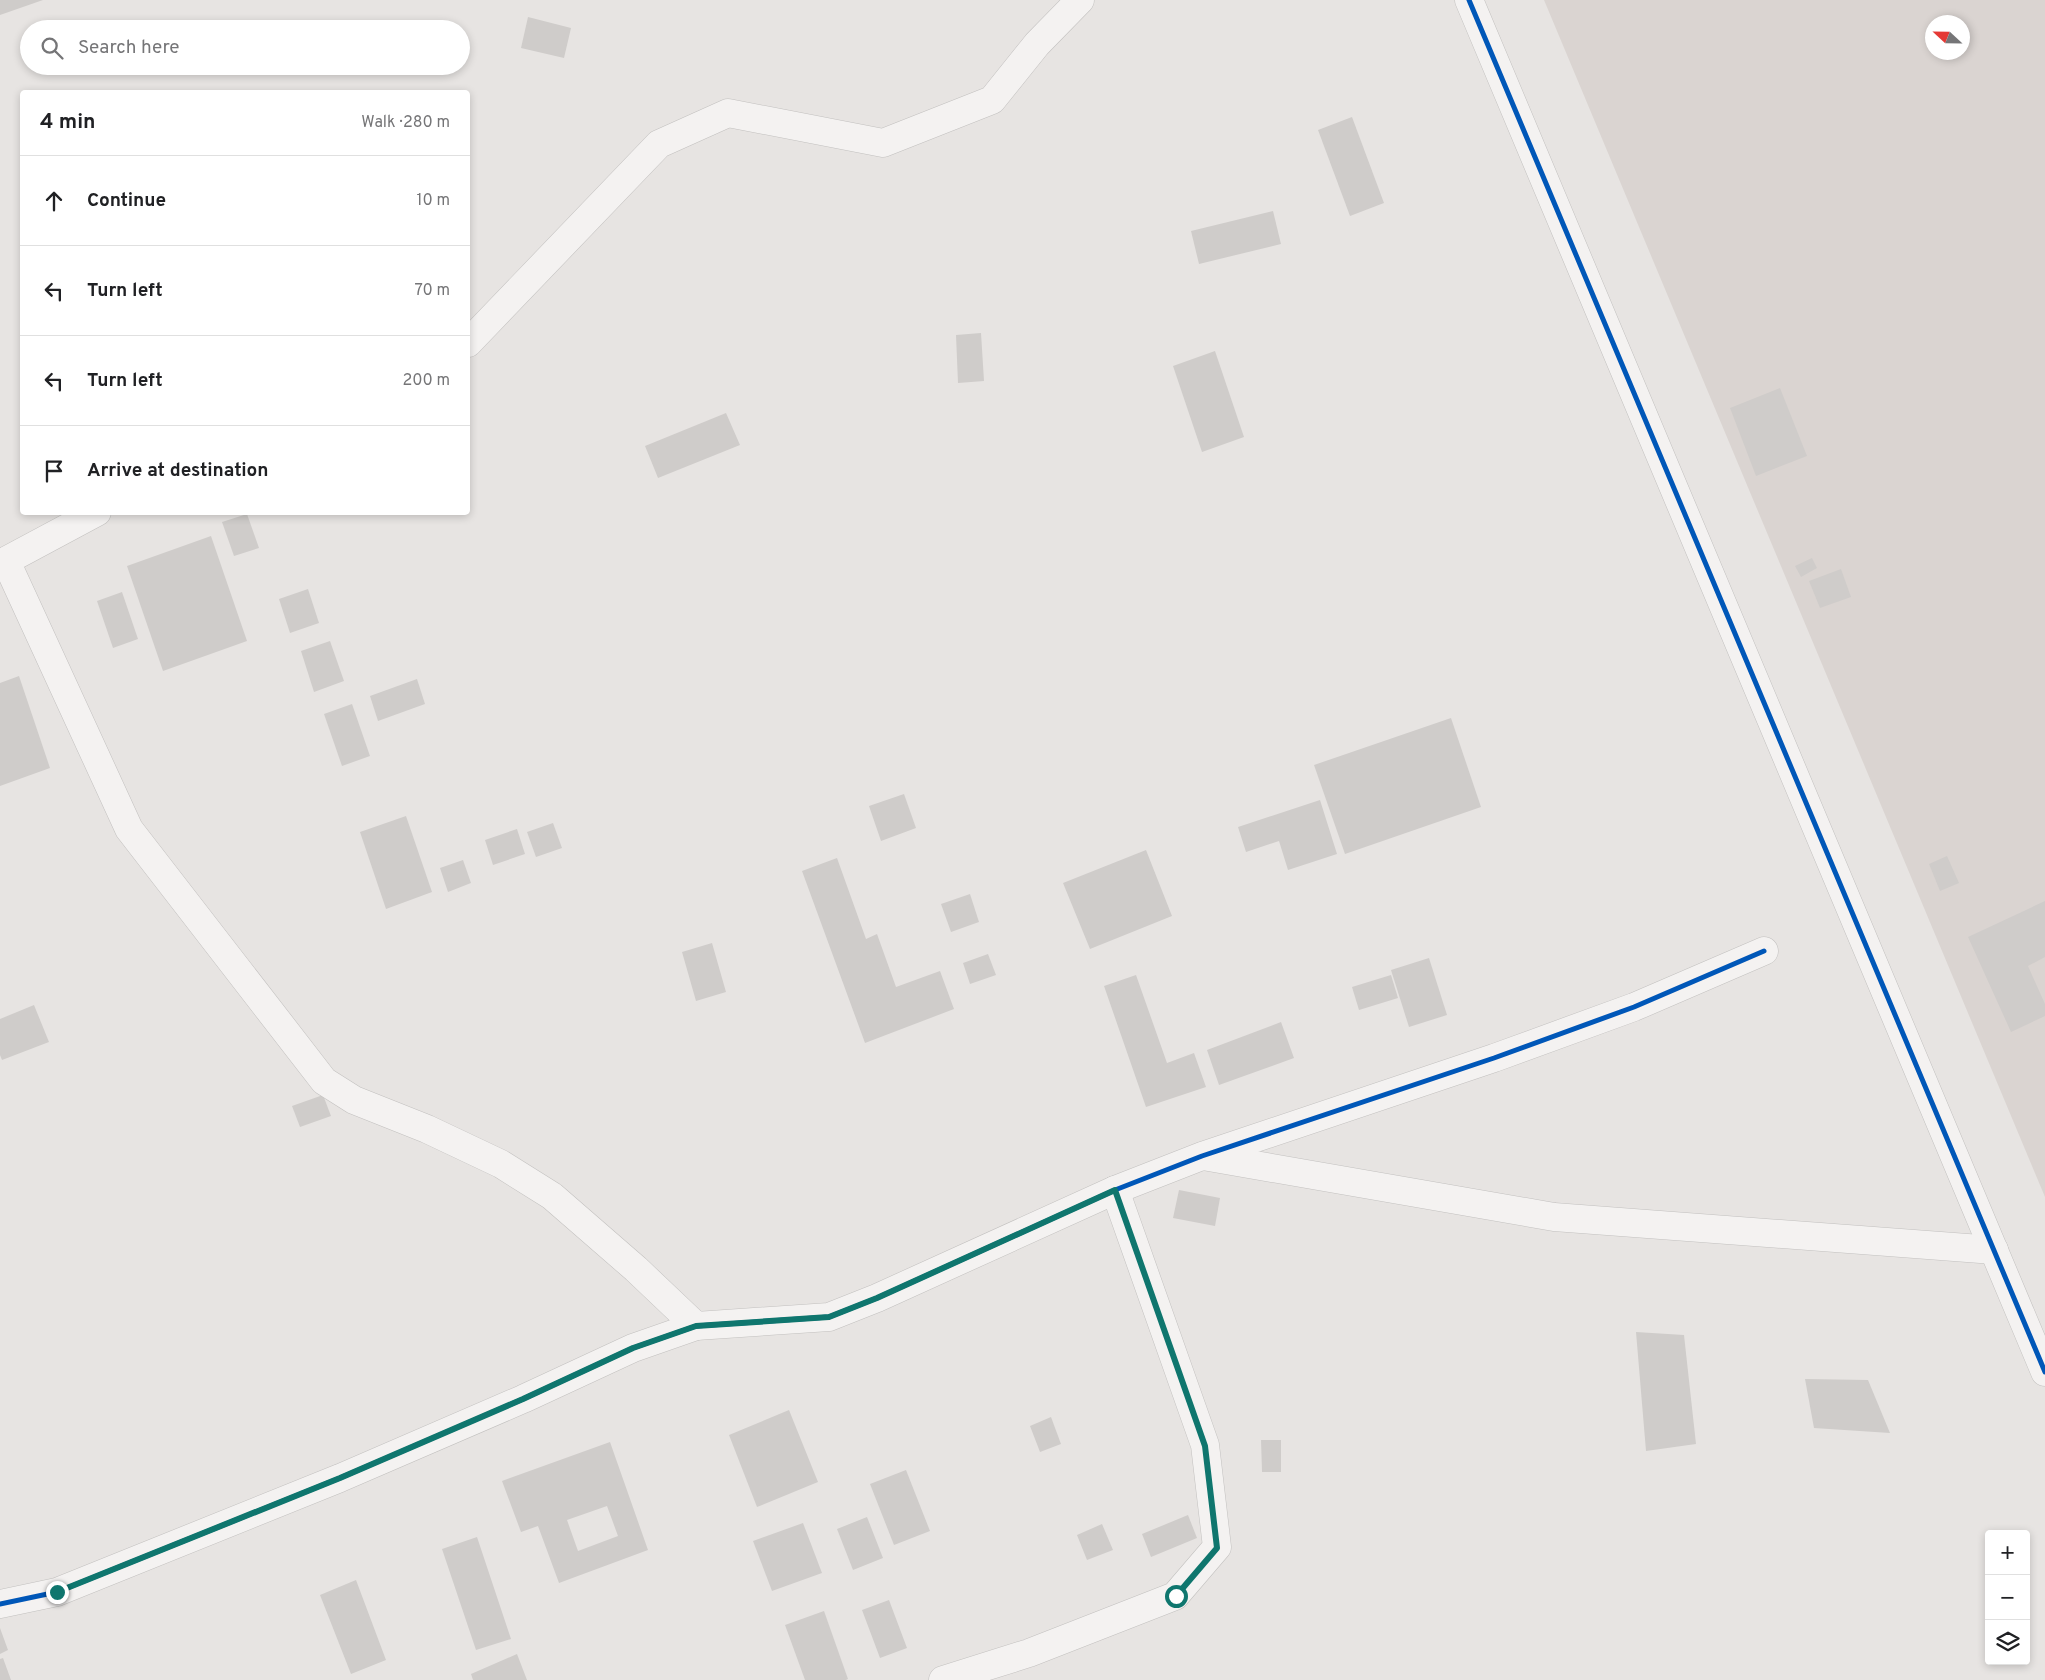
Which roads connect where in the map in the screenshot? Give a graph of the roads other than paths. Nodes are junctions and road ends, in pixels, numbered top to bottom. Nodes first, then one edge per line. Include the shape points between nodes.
1 (1080, 0) edge
2 (1469, 0) edge
3 (470, 341) edge
4 (91, 515) edge
5 (3, 563) edge
6 (1764, 952) dead end
7 (1202, 1156) junction
8 (1115, 1190) junction
9 (1994, 1250) junction
10 (696, 1326) junction
11 (2045, 1372) edge
12 (0, 1604) edge
13 (943, 1680) edge

1 - 3 street via 1037,44 992,100 883,143 728,113 659,144
2 - 9 street
4 - 5 street
5 - 10 street via 129,829 324,1081 354,1100 427,1128 501,1164 552,1196
6 - 7 street via 1634,1007 1494,1058
7 - 8 street
7 - 9 street via 1554,1216
8 - 10 street via 829,1317
8 - 13 street via 1205,1446 1217,1548 1176,1596 1029,1653
9 - 11 street
10 - 12 street via 633,1348 340,1478 57,1592

